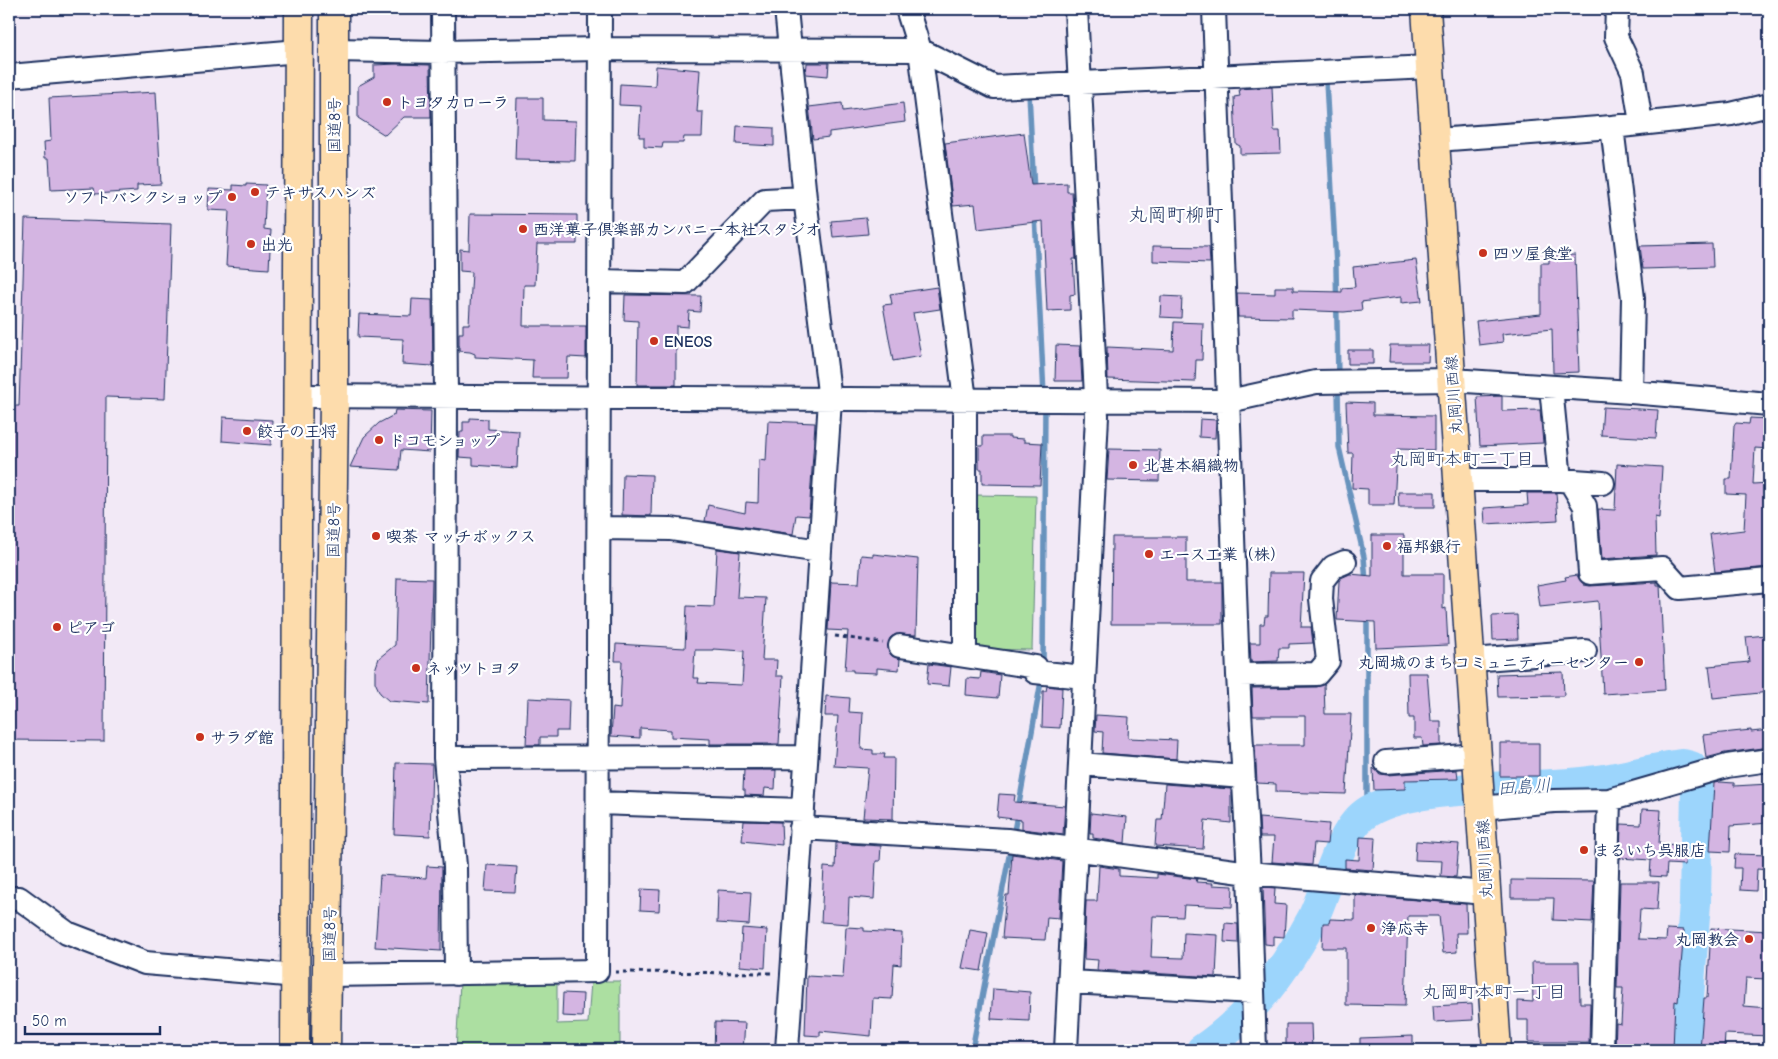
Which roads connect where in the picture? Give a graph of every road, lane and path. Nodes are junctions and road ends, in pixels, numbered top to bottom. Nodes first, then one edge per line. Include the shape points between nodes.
1 (299, 9) edge
2 (334, 9) edge
3 (443, 9) edge
4 (600, 9) edge
5 (786, 9) edge
6 (907, 9) edge
7 (1076, 9) edge
8 (1214, 9) edge
9 (1426, 9) edge
10 (1617, 9) edge
11 (600, 49) junction
12 (334, 50) junction
13 (789, 50) junction
14 (920, 50) junction
15 (299, 51) junction
16 (442, 52) junction
17 (1430, 67) junction
18 (1218, 75) junction
19 (9, 76) edge
20 (1080, 82) junction
21 (1769, 105) edge
22 (1641, 123) junction
23 (1612, 127) junction
24 (1436, 140) junction
25 (805, 198) junction
26 (600, 281) junction
27 (1452, 380) junction
28 (1551, 387) junction
29 (1632, 392) junction
30 (299, 396) junction
31 (334, 397) junction
32 (446, 397) junction
33 (600, 398) junction
34 (830, 400) junction
35 (965, 400) junction
36 (1096, 401) junction
37 (1229, 401) junction
38 (1769, 404) edge
39 (1459, 480) junction
40 (1565, 480) junction
41 (1604, 483) dead end
42 (600, 528) junction
43 (820, 551) junction
44 (1345, 562) dead end
45 (1769, 580) edge
46 (814, 633) junction
47 (900, 646) joint
48 (1585, 651) dead end
49 (965, 656) junction
50 (1472, 660) junction
51 (1238, 675) junction
52 (1084, 677) junction
53 (1478, 755) junction
54 (598, 757) junction
55 (806, 757) junction
56 (445, 758) junction
57 (1769, 760) edge
58 (1386, 762) dead end
59 (1080, 764) junction
60 (1243, 777) junction
61 (1609, 800) junction
62 (598, 803) junction
63 (1482, 808) junction
64 (801, 819) junction
65 (1077, 848) junction
66 (1248, 873) junction
67 (1486, 893) junction
68 (9, 898) edge
69 (597, 971) junction
70 (792, 973) junction
71 (456, 974) junction
72 (328, 975) junction
73 (297, 976) junction
74 (1070, 982) junction
75 (1252, 992) junction
76 (296, 1050) edge
77 (326, 1050) edge
78 (787, 1050) edge
79 (1066, 1050) edge
80 (1255, 1050) edge
81 (1497, 1050) edge
82 (1602, 1050) edge

1 - 15 main road, 国道8号
2 - 12 main road, 国道8号
3 - 16 street
4 - 11 street
5 - 13 street
6 - 14 street
7 - 20 street
8 - 18 street
9 - 17 main road, 丸岡川西線
10 - 22 street via 1616,37 1633,73
11 - 13 street
11 - 16 street
11 - 26 street
12 - 16 street
12 - 31 main road, 国道8号
13 - 14 street
13 - 25 street
14 - 20 street via 994,87
14 - 35 street
15 - 19 street
15 - 30 main road, 国道8号
16 - 32 street
17 - 18 street
17 - 24 main road, 丸岡川西線
18 - 20 street
18 - 37 street
20 - 36 street
21 - 22 street via 1730,114
22 - 23 street
23 - 24 street
23 - 29 street via 1634,298
24 - 27 main road, 丸岡川西線
25 - 26 street via 765,200 685,283
25 - 34 street
26 - 33 street
27 - 28 street
27 - 37 street via 1316,382
27 - 39 main road, 丸岡川西線
28 - 29 street
28 - 40 street
29 - 38 street
30 - 31 street
30 - 73 main road, 国道8号
31 - 32 street
31 - 72 main road, 国道8号
32 - 33 street
32 - 56 street
33 - 34 street
33 - 42 street
34 - 35 street
34 - 43 street
35 - 36 street
35 - 49 street
36 - 37 street
36 - 52 street
37 - 51 street
39 - 40 street
39 - 50 main road, 丸岡川西線
40 - 41 street
40 - 45 street via 1585,506 1590,573 1662,568 1680,588
42 - 43 street via 671,529
42 - 54 street
43 - 46 street
44 - 51 street via 1333,567 1322,581 1328,661 1317,674
46 - 47 path
46 - 55 street
47 - 49 street
48 - 50 street
49 - 52 street via 1036,667 1035,672
50 - 53 main road, 丸岡川西線
51 - 60 street
52 - 59 street
53 - 58 street
53 - 63 main road, 丸岡川西線
54 - 55 street
54 - 56 street
54 - 62 street
55 - 64 street
56 - 71 street via 456,866
57 - 61 street via 1727,766
59 - 60 street
59 - 65 street
60 - 66 street
61 - 63 street
61 - 82 street
62 - 64 street
62 - 69 street
63 - 67 main road, 丸岡川西線
64 - 65 street
64 - 70 street
65 - 66 street
65 - 74 street
66 - 67 street
66 - 75 street
67 - 81 main road, 丸岡川西線
68 - 73 street via 19,898 67,933 145,963
69 - 70 path
69 - 71 street
70 - 78 street
71 - 72 street
72 - 77 main road, 国道8号
73 - 76 main road, 国道8号
74 - 75 street
74 - 79 street
75 - 80 street

